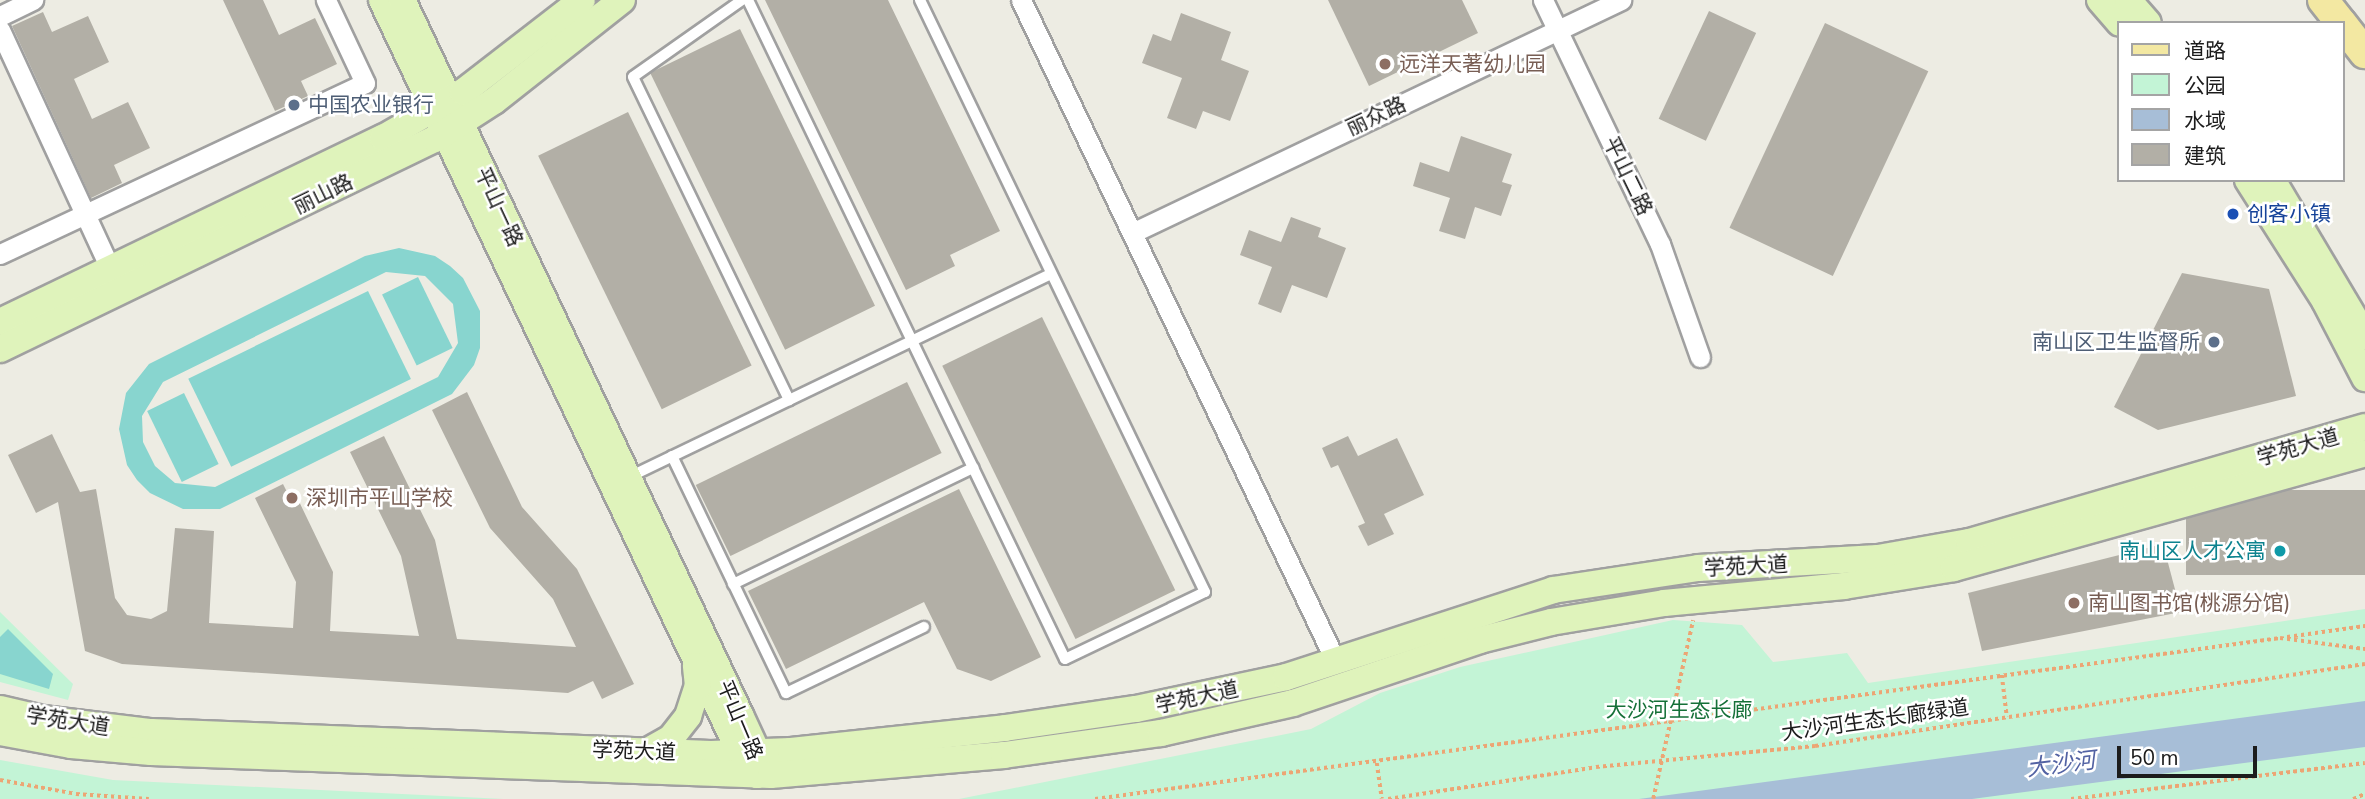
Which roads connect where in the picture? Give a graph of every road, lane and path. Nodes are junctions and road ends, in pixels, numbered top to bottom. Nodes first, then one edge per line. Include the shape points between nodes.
1 (33, 0) edge
2 (326, 0) edge
3 (382, 0) edge
4 (402, 0) edge
5 (582, 0) edge
6 (622, 0) edge
7 (741, 0) edge
8 (748, 0) edge
9 (920, 0) edge
10 (1021, 0) edge
11 (1542, 0) edge
12 (1621, 0) edge
13 (2100, 0) edge
14 (2128, 0) edge
15 (2323, 0) edge
16 (0, 16) edge
17 (2118, 21) edge
18 (2146, 21) edge
19 (2340, 21) edge
20 (2344, 26) edge
21 (0, 30) edge
22 (1557, 30) junction
23 (2365, 52) edge
24 (365, 83) junction
25 (447, 116) junction
26 (397, 131) junction
27 (2249, 182) edge
28 (2273, 182) edge
29 (85, 214) junction
30 (1132, 233) junction
31 (0, 254) edge
32 (1051, 274) junction
33 (116, 280) junction
34 (0, 322) edge
35 (2365, 336) edge
36 (912, 341) junction
37 (0, 349) edge
38 (1700, 357) dead end
39 (2365, 378) edge
40 (789, 400) junction
41 (2365, 427) edge
42 (2365, 453) edge
43 (672, 457) junction
44 (973, 468) junction
45 (620, 481) junction
46 (733, 583) junction
47 (1693, 620) dead end
48 (2365, 626) edge
49 (924, 627) dead end
50 (2280, 638) junction
51 (2365, 649) edge
52 (693, 654) junction
53 (1336, 662) junction
54 (2365, 664) edge
55 (2002, 675) junction
56 (0, 709) edge
57 (2007, 717) junction
58 (1672, 721) junction
59 (0, 732) edge
60 (646, 752) junction
61 (752, 761) junction
62 (1662, 761) junction
63 (1377, 762) junction
64 (2365, 763) edge
65 (0, 780) edge
66 (2365, 794) edge
67 (149, 799) edge
68 (1096, 799) edge
69 (1382, 799) edge
70 (1388, 799) edge
71 (1653, 799) edge
72 (2071, 799) edge
73 (2353, 799) edge

1 - 16 street
2 - 24 street
3 - 25 street, 平山一路
4 - 25 street, 平山一路
5 - 25 street, 丽山路
6 - 25 street, 丽山路
7 - 40 lane via 633,77
8 - 36 lane
9 - 32 lane
10 - 30 street
11 - 22 street, 平山二路
12 - 22 street, 丽众路
13 - 17 street
14 - 18 street
15 - 19 main road
20 - 23 main road
21 - 29 street
22 - 30 street, 丽众路
22 - 38 street, 平山二路 via 1660,244
24 - 26 path
24 - 29 street
25 - 26 street, 丽山路
25 - 33 street, 丽山路
25 - 45 street, 平山一路
26 - 33 street, 丽山路
27 - 39 street via 2325,300
28 - 35 street
29 - 31 street
29 - 33 street
30 - 53 street
32 - 36 lane
32 - 44 lane via 1205,592 1065,659
33 - 34 street, 丽山路
33 - 37 street, 丽山路
36 - 40 lane
36 - 44 lane
40 - 43 lane
41 - 53 street, 学苑大道 via 1979,540 1868,559 1698,568 1553,590
42 - 61 street, 学苑大道 via 1954,568 1844,586 1631,608 1515,630 1329,693 1161,733 817,774
43 - 45 lane
43 - 46 lane
44 - 46 lane
45 - 52 street, 平山一路
45 - 61 street, 平山一路
46 - 49 lane via 786,693
47 - 58 path
48 - 50 path
50 - 51 path
50 - 55 path
52 - 60 street via 698,686 688,716 671,738
52 - 61 street, 平山一路
53 - 61 street, 学苑大道 via 1136,709
54 - 57 path, 大沙河生态长廊绿道
55 - 57 path
55 - 58 path
56 - 60 street, 学苑大道 via 151,732
57 - 62 path, 大沙河生态长廊绿道 via 1815,746
58 - 62 path
58 - 63 path
59 - 61 street, 学苑大道 via 71,745 151,752
60 - 61 street, 学苑大道
62 - 70 path, 大沙河生态长廊绿道
62 - 71 path
63 - 68 path
63 - 69 path
64 - 72 path
65 - 67 path via 76,794
66 - 73 path

